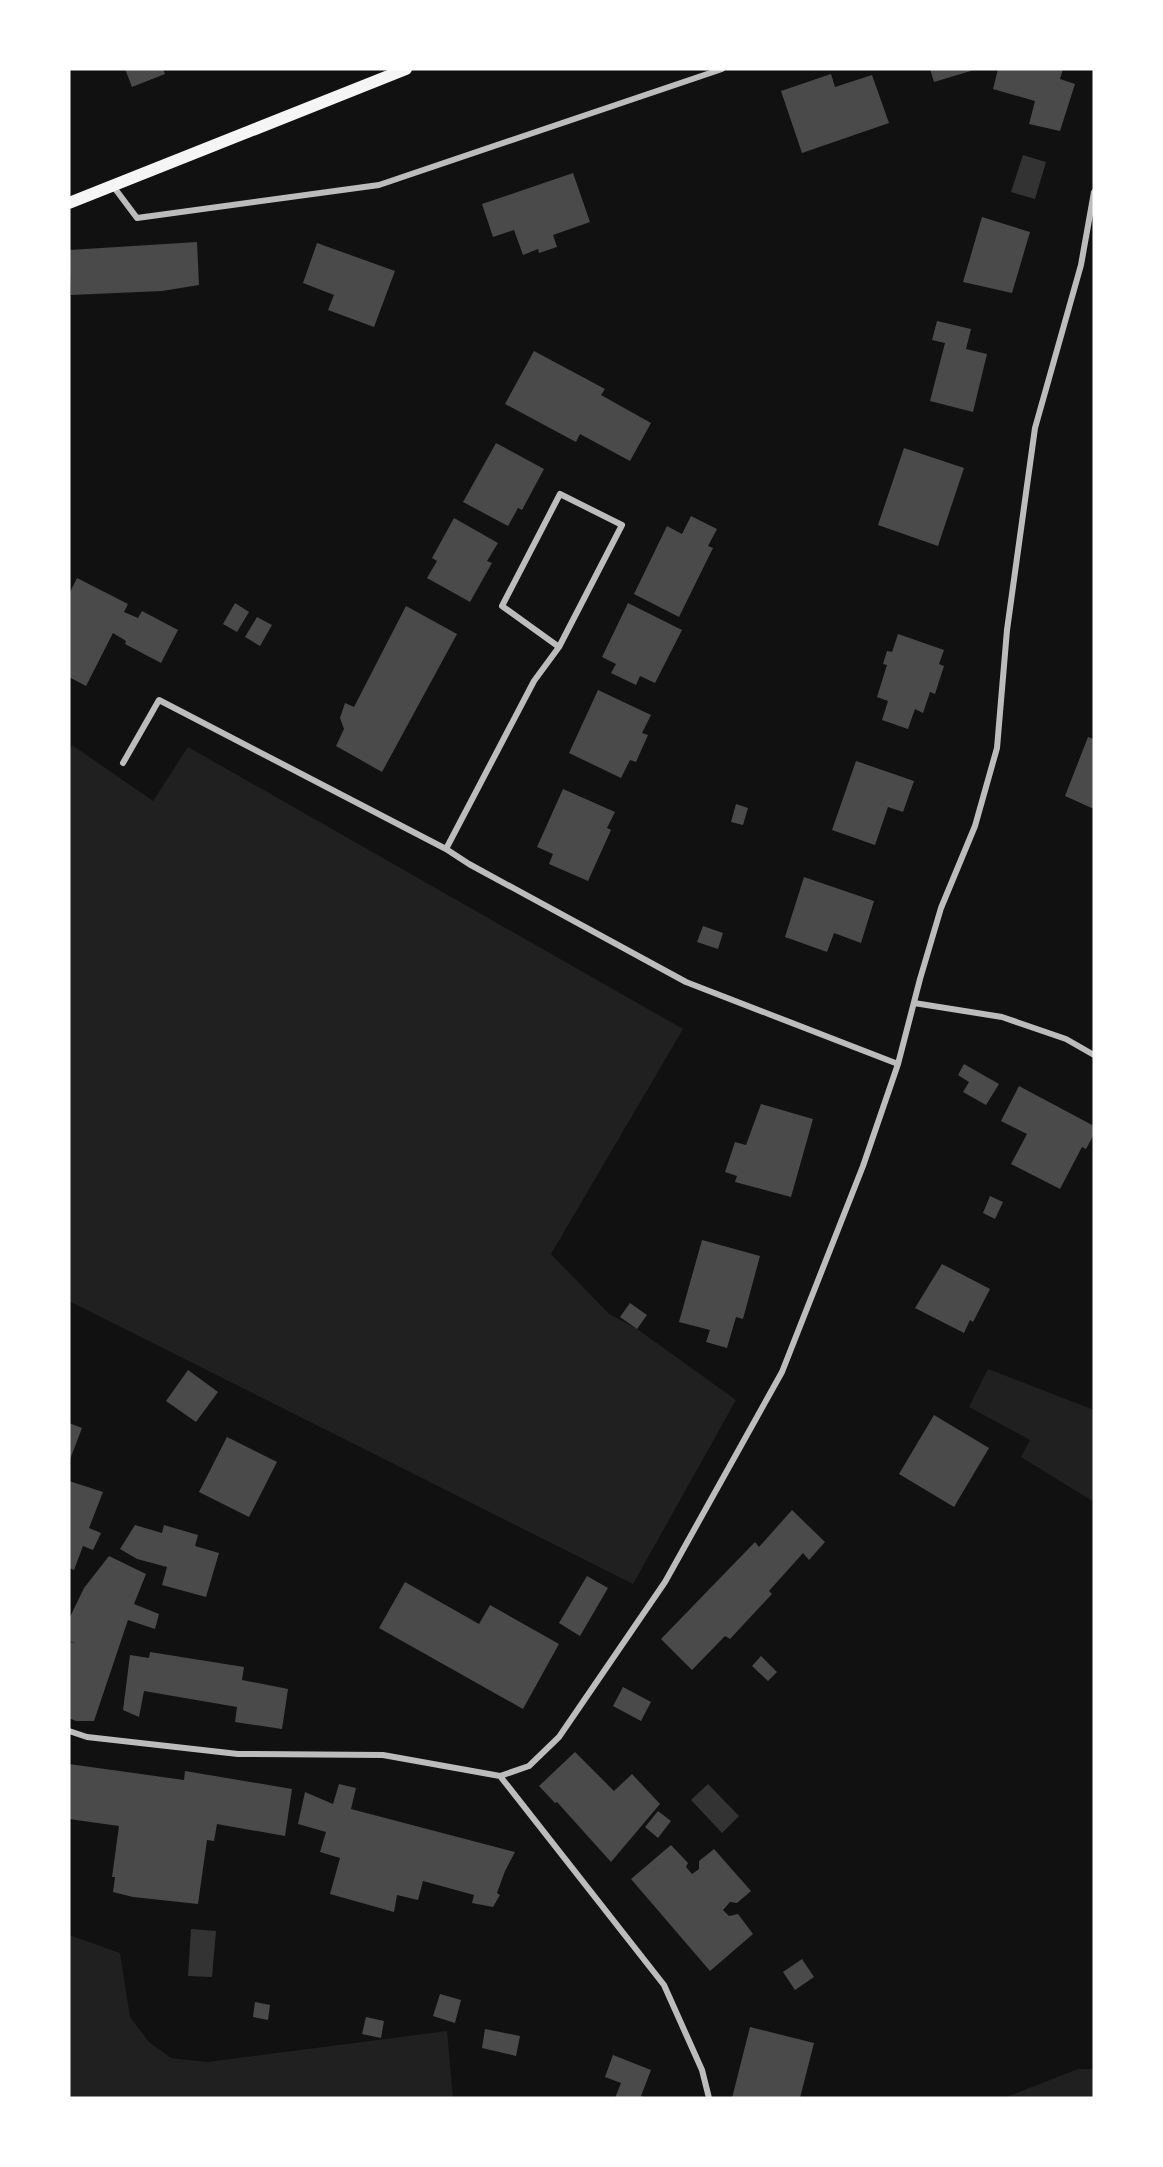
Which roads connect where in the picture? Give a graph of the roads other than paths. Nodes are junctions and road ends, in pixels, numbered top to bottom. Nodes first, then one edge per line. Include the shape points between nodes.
1 (406, 69) edge
2 (722, 69) edge
3 (113, 185) junction
4 (1094, 192) edge
5 (69, 203) edge
6 (559, 647) junction
7 (123, 764) dead end
8 (446, 849) junction
9 (914, 1004) junction
10 (1094, 1055) edge
11 (898, 1064) junction
12 (69, 1731) edge
13 (500, 1776) junction
14 (709, 2098) edge

1 - 3 main road
2 - 3 street via 379,185 137,218
3 - 5 main road
4 - 9 street via 1081,266 1035,428 997,748 975,826 941,908
6 - 6 street via 502,606 560,494 622,525
6 - 8 street via 534,681
7 - 8 street via 159,700
8 - 11 street via 686,982
9 - 10 street via 1002,1017 1066,1039
9 - 11 street
11 - 13 street via 782,1372 671,1571 559,1737 529,1766
12 - 13 street via 87,1737 238,1754 383,1755
13 - 14 street via 664,1985 702,2070

